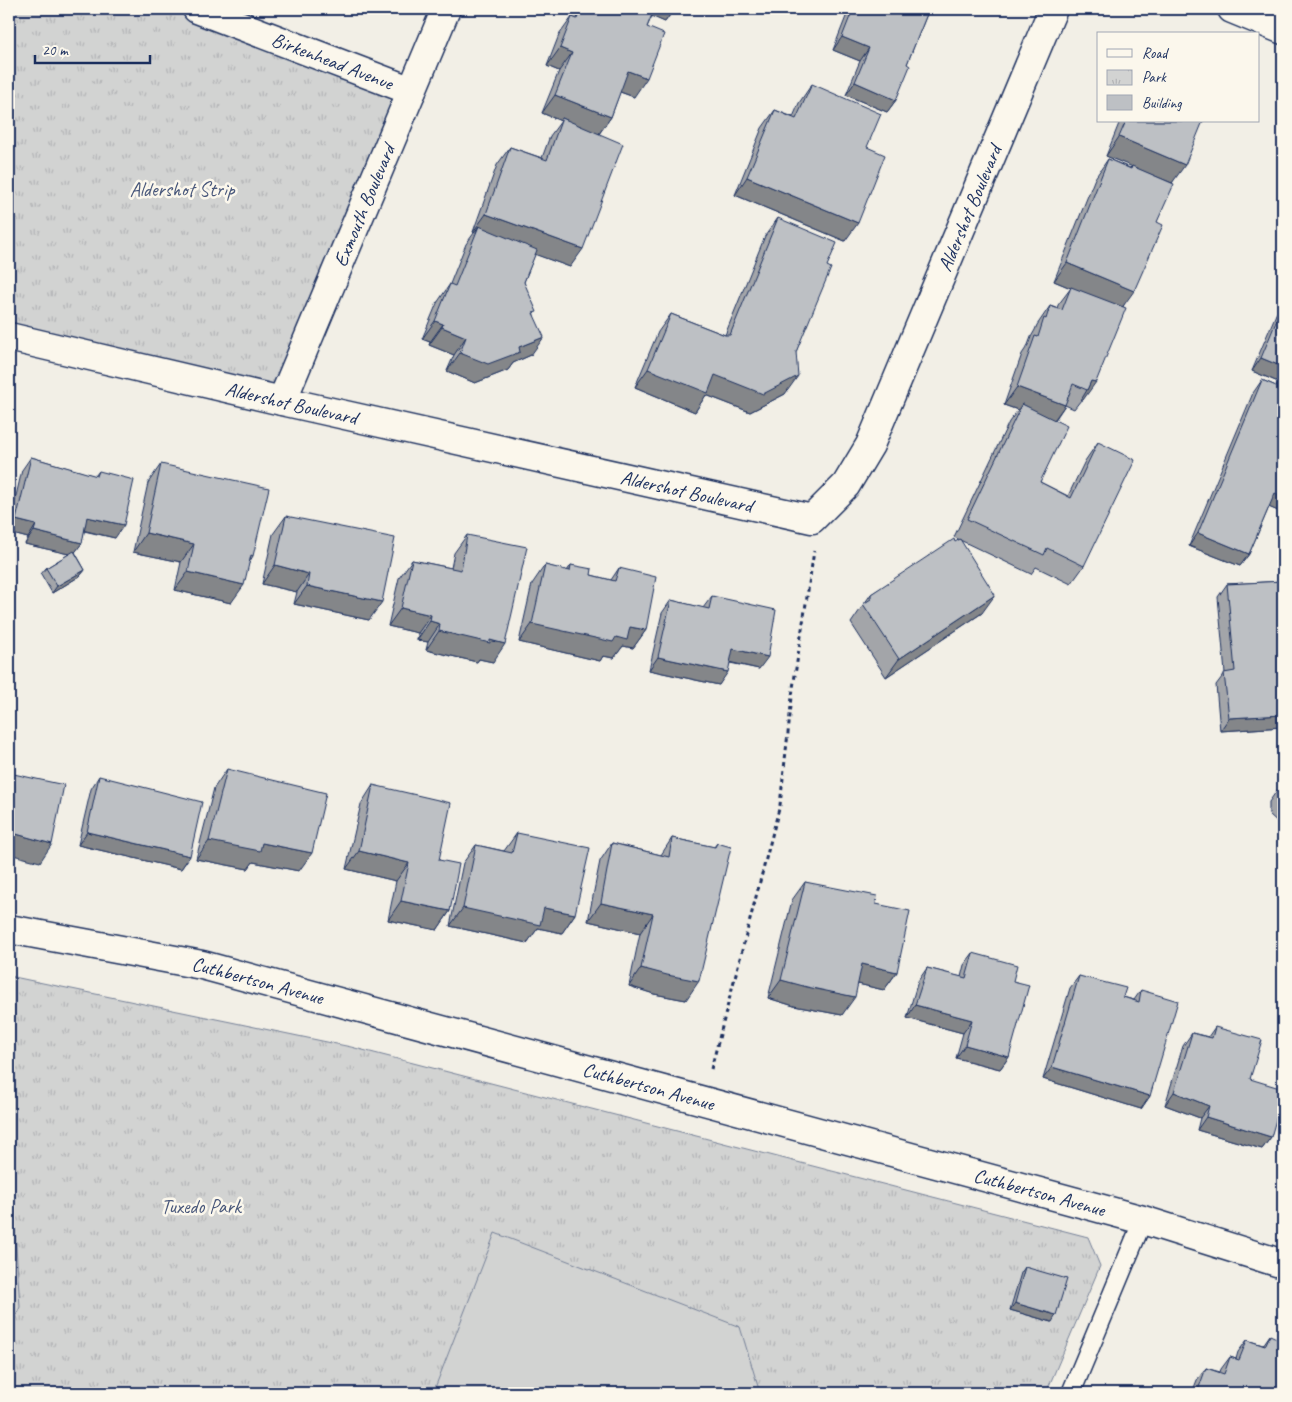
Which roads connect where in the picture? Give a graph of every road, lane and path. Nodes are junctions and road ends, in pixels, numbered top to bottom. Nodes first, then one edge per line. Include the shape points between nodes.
1 (197, 9) edge
2 (446, 9) edge
3 (1053, 9) edge
4 (1232, 9) edge
5 (1283, 30) edge
6 (412, 91) junction
7 (9, 337) edge
8 (282, 401) junction
9 (812, 519) junction
10 (9, 929) edge
11 (704, 1101) junction
12 (1143, 1220) junction
13 (1283, 1264) edge
14 (1071, 1393) edge

1 - 6 street, Birkenhead Avenue
2 - 6 street, Exmouth Boulevard
3 - 9 street, Aldershot Boulevard via 870,445 846,485
4 - 5 street
6 - 8 street, Exmouth Boulevard
7 - 8 street, Aldershot Boulevard
8 - 9 street, Aldershot Boulevard
9 - 11 path via 814,551 793,688 780,805
10 - 11 street, Cuthbertson Avenue via 202,965
11 - 12 street, Cuthbertson Avenue
12 - 13 street, Cuthbertson Avenue
12 - 14 lane

